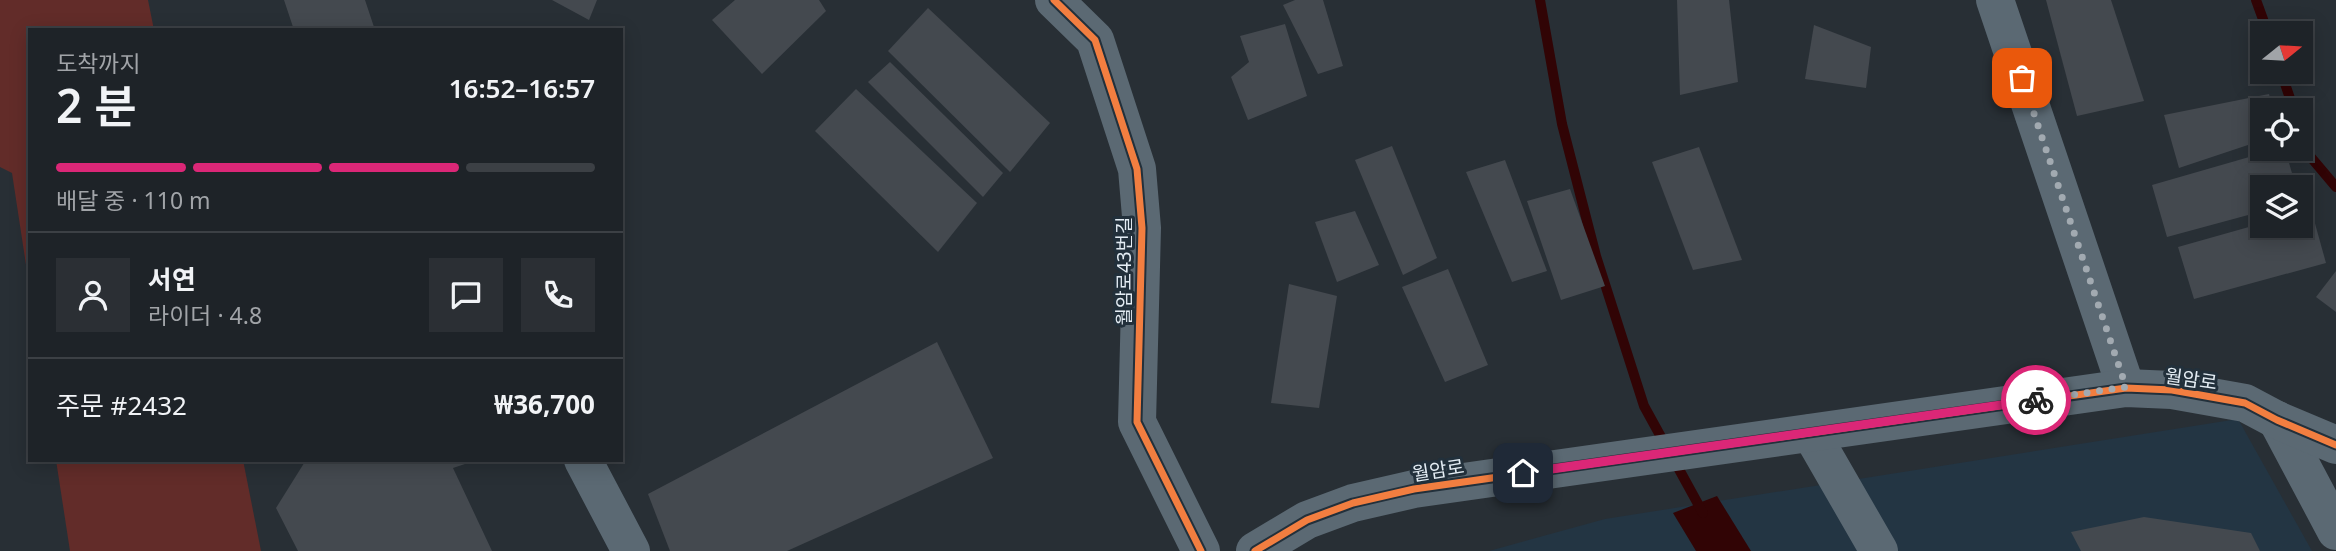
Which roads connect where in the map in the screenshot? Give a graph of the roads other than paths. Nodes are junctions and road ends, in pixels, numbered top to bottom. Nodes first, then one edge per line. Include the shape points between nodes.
1 (1054, 0) edge
2 (1996, 0) edge
3 (2126, 387) junction
4 (2277, 420) junction
5 (1811, 433) junction
6 (2336, 445) edge
7 (584, 462) edge
8 (2336, 531) edge
9 (631, 551) edge
10 (1201, 551) edge
11 (1255, 551) edge
12 (1879, 551) edge

1 - 10 street, 월암로43번길 via 1094,40 1137,169 1142,228 1137,422
2 - 3 street
3 - 4 street, 월암로 via 2245,403
3 - 5 street, 월암로
4 - 6 street, 월암로
4 - 8 street
5 - 11 street, 월암로 via 1414,489 1353,503 1307,520
5 - 12 street
7 - 9 street

